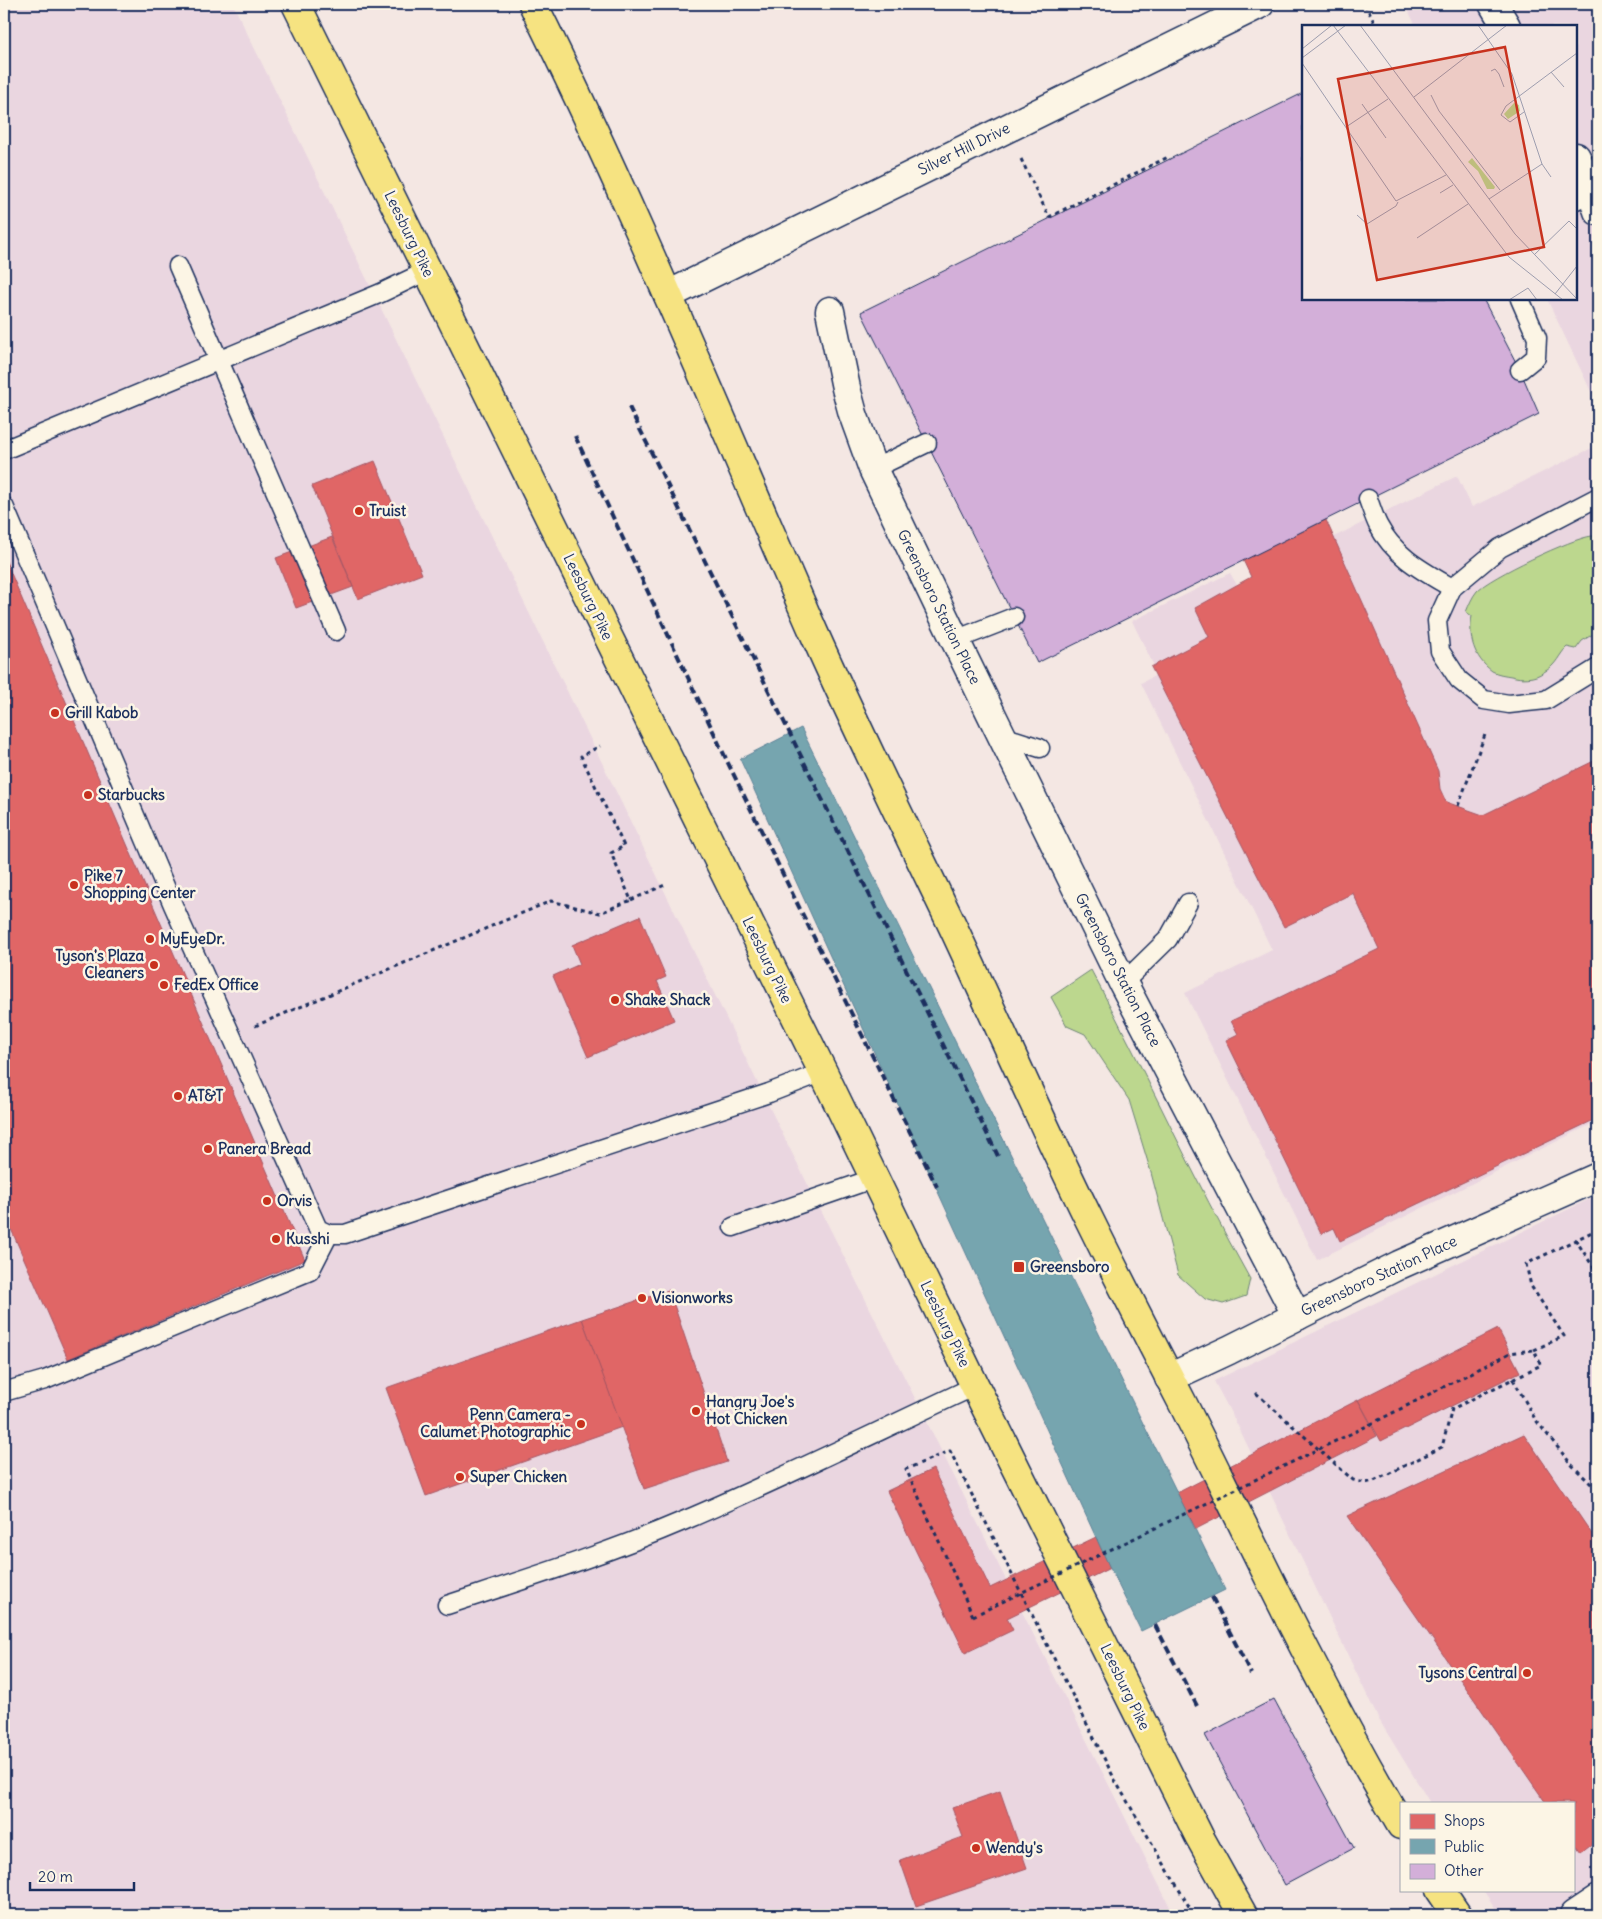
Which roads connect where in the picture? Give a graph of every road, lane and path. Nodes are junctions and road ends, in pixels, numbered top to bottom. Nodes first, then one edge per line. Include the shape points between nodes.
1 (296, 4) edge
2 (533, 4) edge
3 (1260, 4) edge
4 (1365, 4) edge
5 (1493, 4) edge
6 (1376, 25) edge
7 (1505, 25) edge
8 (1021, 159) dead end
9 (1170, 159) dead end
10 (1577, 160) edge
11 (1589, 201) edge
12 (178, 266) dead end
13 (427, 271) junction
14 (668, 295) junction
15 (1520, 300) edge
16 (830, 311) dead end
17 (218, 360) junction
18 (1520, 370) dead end
19 (927, 443) dead end
20 (4, 450) edge
21 (873, 468) junction
22 (1598, 496) edge
23 (1368, 499) dead end
24 (4, 506) edge
25 (1452, 588) junction
26 (1014, 617) dead end
27 (336, 631) dead end
28 (955, 640) junction
29 (1598, 668) edge
30 (1486, 732) dead end
31 (1002, 736) junction
32 (600, 746) dead end
33 (1040, 748) dead end
34 (1458, 806) dead end
35 (667, 884) dead end
36 (631, 900) junction
37 (1188, 903) dead end
38 (1123, 983) junction
39 (238, 1049) junction
40 (823, 1072) junction
41 (1598, 1177) edge
42 (875, 1178) junction
43 (733, 1227) dead end
44 (1598, 1229) edge
45 (329, 1234) junction
46 (1575, 1239) junction
47 (1598, 1274) edge
48 (1296, 1316) junction
49 (1534, 1350) junction
50 (1169, 1378) junction
51 (1513, 1379) junction
52 (975, 1386) junction
53 (4, 1390) edge
54 (1256, 1393) dead end
55 (1598, 1492) edge
56 (448, 1605) dead end
57 (1400, 1824) edge
58 (1441, 1892) edge
59 (1598, 1899) edge
60 (1194, 1915) edge
61 (1243, 1915) edge
62 (1456, 1915) edge
63 (1574, 1915) edge

1 - 13 highway, Leesburg Pike
2 - 14 highway
3 - 14 street, Silver Hill Drive
4 - 6 path
5 - 7 street
8 - 9 path via 1049,216 1168,157
10 - 11 street
12 - 17 lane
13 - 17 lane
13 - 40 highway, Leesburg Pike
14 - 50 highway via 866,748 1089,1220
15 - 18 lane via 1537,338 1536,357
16 - 21 street, Greensboro Station Place via 846,388
17 - 20 lane
17 - 27 lane
19 - 21 lane
21 - 28 street, Greensboro Station Place
22 - 25 lane via 1500,548
23 - 25 lane via 1378,524 1395,549 1418,569
24 - 39 lane via 173,905
25 - 29 lane via 1437,621 1440,651 1458,680 1484,700 1509,704 1546,700
26 - 28 lane
28 - 31 street, Greensboro Station Place
30 - 34 path
31 - 33 lane
31 - 38 street, Greensboro Station Place
32 - 36 path via 581,756 624,846 611,853
35 - 36 path
36 - 39 path via 600,913 551,902 252,1028
37 - 38 lane via 1168,940
38 - 48 street, Greensboro Station Place
39 - 45 lane via 318,1229
40 - 42 highway, Leesburg Pike
40 - 45 lane via 769,1093 345,1234
41 - 48 street, Greensboro Station Place via 1399,1264
42 - 43 lane
42 - 52 highway, Leesburg Pike
44 - 46 path
45 - 53 lane via 310,1271 45,1380
46 - 47 path
46 - 49 path via 1526,1264 1531,1286 1564,1336
48 - 50 street
49 - 51 path via 1541,1365
49 - 60 path, bridge via 1510,1353 1371,1424 973,1616 906,1470 950,1451 1116,1782
50 - 57 highway via 1284,1610 1356,1749
51 - 54 path via 1452,1409 1442,1447 1366,1483 1353,1480
51 - 55 path via 1535,1419
52 - 56 lane via 827,1458 682,1522 600,1554
52 - 61 highway, Leesburg Pike via 1199,1836
58 - 62 highway
59 - 63 street

